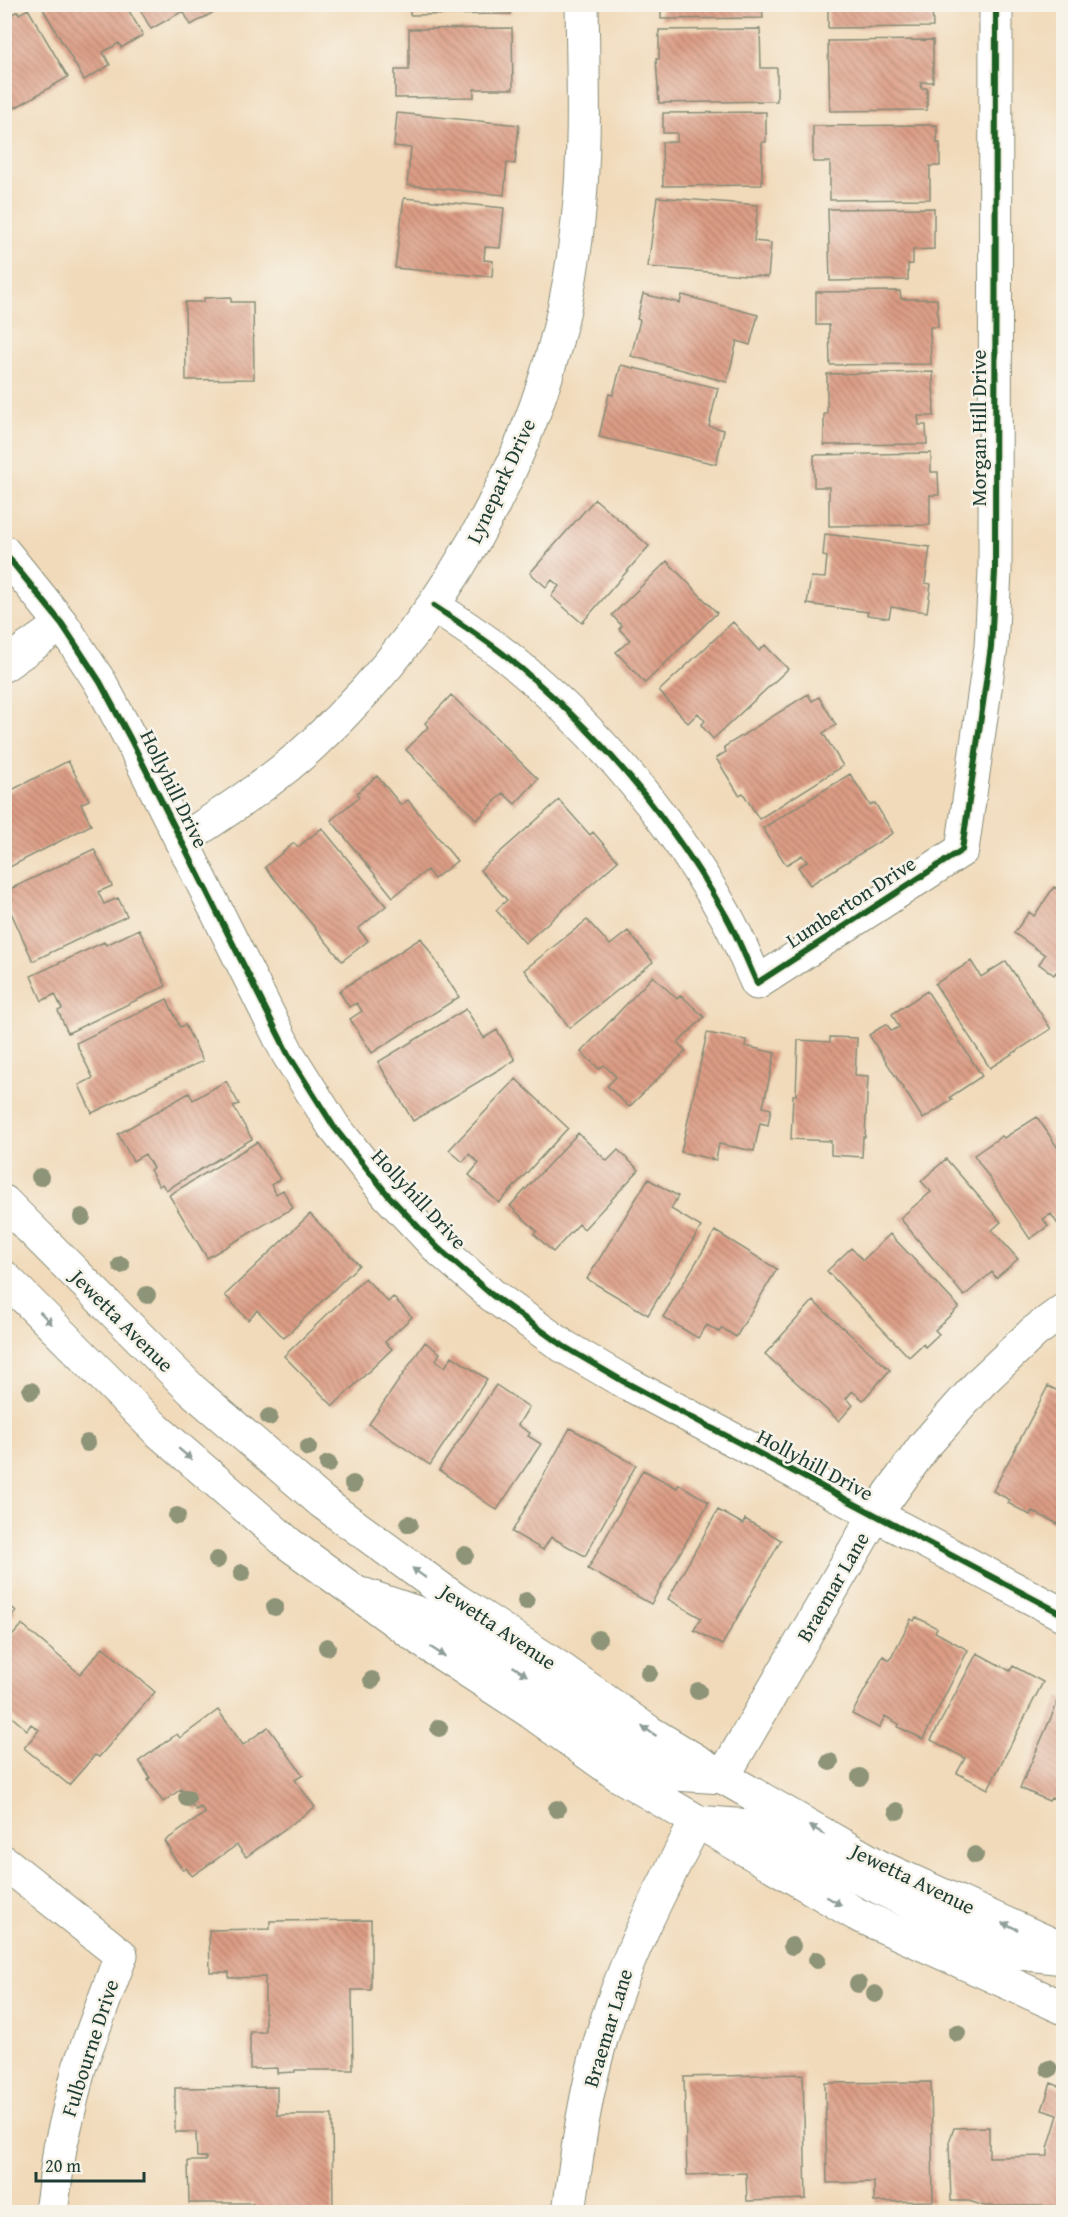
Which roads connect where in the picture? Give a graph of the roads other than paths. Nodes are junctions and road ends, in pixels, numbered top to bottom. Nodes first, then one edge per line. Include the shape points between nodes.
1 (582, 4) edge
2 (996, 4) edge
3 (4, 552) edge
4 (434, 606) junction
5 (62, 624) junction
6 (4, 665) edge
7 (182, 842) junction
8 (962, 850) joint
9 (4, 1203) edge
10 (4, 1277) edge
11 (1064, 1310) edge
12 (875, 1515) junction
13 (355, 1592) junction
14 (1064, 1615) edge
15 (723, 1777) junction
16 (696, 1822) junction
17 (4, 1862) edge
18 (1064, 1950) edge
19 (1064, 1958) edge
20 (1064, 2008) edge
21 (51, 2212) edge
22 (569, 2212) edge

1 - 4 street, Lynepark Drive via 583,135 578,222 564,307 546,377 516,459 478,536
2 - 8 street, Morgan Hill Drive via 995,571 991,646
3 - 5 street, Hollyhill Drive
4 - 7 street, Lynepark Drive via 372,684 311,746 251,795
4 - 8 street, Lumberton Drive via 504,654 570,711 620,764 674,832 727,918 757,983
5 - 6 street
5 - 7 street, Hollyhill Drive via 100,682
7 - 12 street, Hollyhill Drive via 288,1054 328,1118 388,1195 438,1248 492,1295 563,1346
15 -> 9 street, Jewetta Avenue via 649,1732 456,1600 322,1502 192,1390
10 -> 13 street via 156,1429 289,1544
11 - 12 street, Braemar Lane via 1034,1332 981,1382 924,1446
12 - 14 street, Hollyhill Drive
12 - 15 street, Braemar Lane
13 -> 15 street via 447,1623 674,1774
13 -> 16 street via 620,1776
18 -> 15 street, Jewetta Avenue via 880,1867
16 - 19 street via 749,1826 1011,1952
16 -> 20 street via 856,1914
16 - 22 street, Braemar Lane via 628,1960 600,2042 580,2126
17 - 21 street, Fulbourne Drive via 121,1955 79,2068 60,2148

